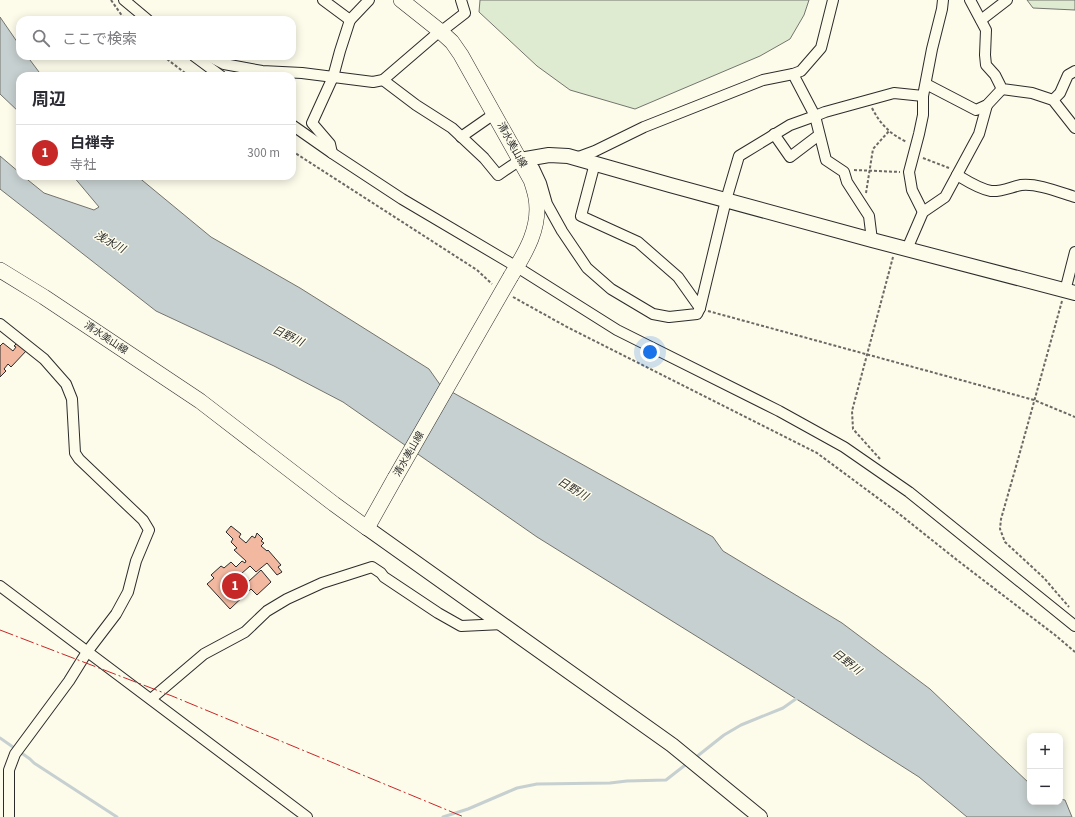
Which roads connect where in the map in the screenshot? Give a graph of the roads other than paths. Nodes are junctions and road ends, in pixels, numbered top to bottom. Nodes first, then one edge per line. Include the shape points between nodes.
1 (124, 0) edge
2 (323, 0) edge
3 (369, 0) edge
4 (401, 0) edge
5 (461, 0) edge
6 (833, 0) edge
7 (942, 0) edge
8 (970, 0) edge
9 (1007, 0) edge
10 (143, 16) edge
11 (350, 20) junction
12 (981, 20) junction
13 (442, 30) junction
14 (199, 60) edge
15 (216, 60) edge
16 (1075, 71) edge
17 (216, 72) edge
18 (262, 72) edge
19 (296, 73) edge
20 (793, 74) junction
21 (333, 77) junction
22 (383, 80) junction
23 (926, 84) junction
24 (1002, 89) junction
25 (923, 96) junction
26 (1053, 100) junction
27 (987, 105) junction
28 (494, 114) junction
29 (815, 116) junction
30 (296, 128) edge
31 (1075, 128) edge
32 (774, 134) junction
33 (820, 135) junction
34 (461, 137) junction
35 (332, 153) junction
36 (576, 158) junction
37 (520, 160) junction
38 (595, 163) junction
39 (957, 175) junction
40 (1075, 196) edge
41 (726, 200) junction
42 (923, 212) junction
43 (872, 240) junction
44 (901, 247) junction
45 (1075, 252) edge
46 (0, 270) edge
47 (514, 271) junction
48 (1070, 292) edge
49 (700, 308) junction
50 (0, 324) edge
51 (368, 528) junction
52 (0, 586) edge
53 (503, 624) junction
54 (1075, 626) edge
55 (87, 652) junction
56 (151, 699) junction
57 (9, 817) edge
58 (307, 817) edge
59 (760, 817) edge

1 - 10 street
2 - 11 street
3 - 11 street
4 - 13 main road, 清水美山線
5 - 13 street via 464,13
6 - 20 street via 821,48 801,72
7 - 23 street
8 - 12 street
9 - 12 street
11 - 21 street
12 - 24 street via 986,30 986,64
13 - 22 street
13 - 28 main road, 清水美山線 via 461,55
14 - 17 street
15 - 18 street
16 - 26 street via 1068,75 1060,93
19 - 21 street
20 - 29 street
20 - 36 street via 763,80 644,127
21 - 22 street via 373,82
21 - 35 street via 312,123 330,144
22 - 34 street
23 - 25 street
23 - 27 street via 976,110
24 - 26 street via 1032,93
24 - 27 street
25 - 29 street via 894,93
25 - 42 street via 923,115 909,172 912,190
26 - 31 street
27 - 39 street via 979,134
28 - 34 street
28 - 37 main road, 清水美山線
29 - 32 street
29 - 33 street
30 - 35 street
32 - 33 street via 790,157
32 - 41 street via 739,156
33 - 43 street via 826,160 844,172 847,182 869,216
34 - 37 street via 498,175
35 - 47 street
36 - 37 street via 549,154
36 - 38 street
37 - 47 main road, 清水美山線 via 532,180 536,199 536,221 531,240
37 - 49 street via 534,168 547,204 587,268 611,290 653,314 669,317 697,314
38 - 41 street
38 - 49 street via 581,216 638,242 678,277
39 - 40 street via 991,191 1023,185 1044,187
39 - 42 street via 945,197
41 - 43 street
41 - 49 street
42 - 44 street
43 - 44 street
44 - 48 street
45 - 48 street
46 - 51 main road, 清水美山線 via 200,401
47 - 51 main road, 清水美山線, bridge
47 - 54 street via 617,330 779,411 844,447 908,492
50 - 55 street via 44,360 66,384 72,399 75,453 79,460 143,520 149,530 136,561 128,592 116,614
51 - 53 street
52 - 55 street
53 - 56 street via 461,626 372,567 322,583 288,599 245,632 204,654
53 - 59 street via 672,745
55 - 56 street
55 - 57 street via 69,681 15,754 9,770
56 - 58 street

